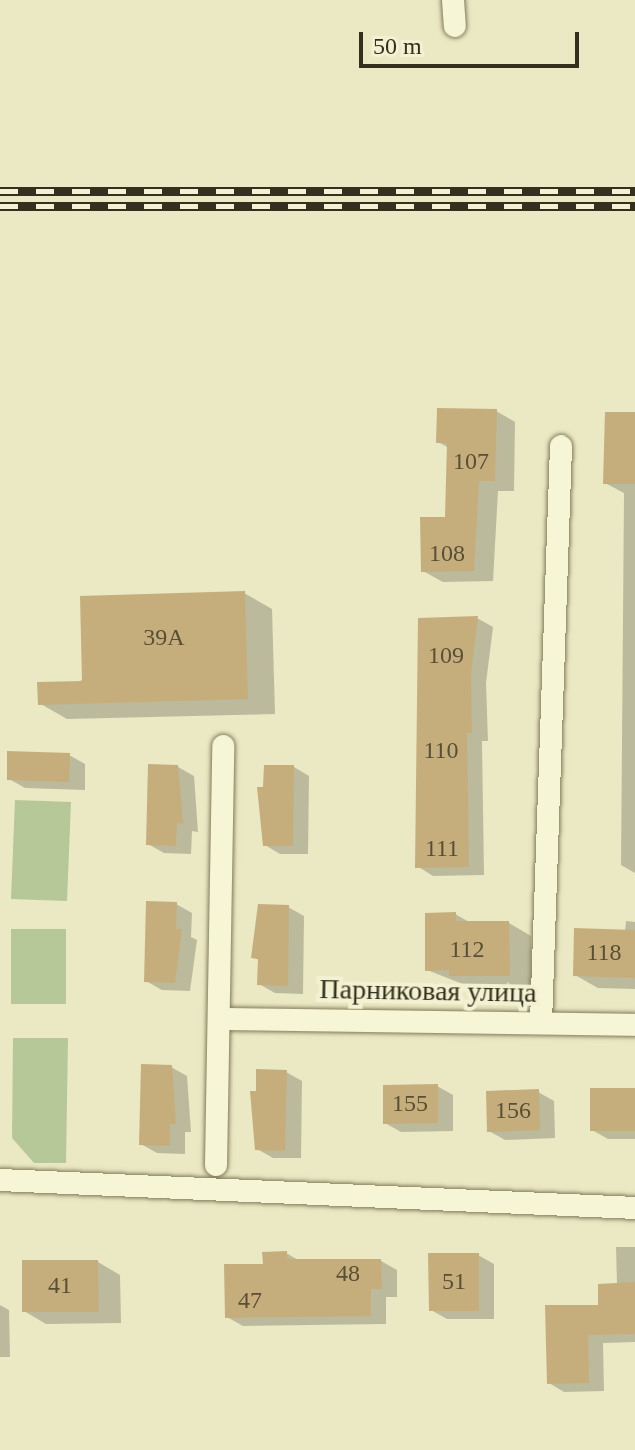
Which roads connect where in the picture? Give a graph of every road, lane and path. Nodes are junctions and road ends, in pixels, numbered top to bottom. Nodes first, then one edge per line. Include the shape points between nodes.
1 (453, 0) edge
2 (455, 26) dead end
3 (561, 446) dead end
4 (223, 746) dead end
5 (220, 1019) junction
6 (541, 1022) junction
7 (635, 1025) edge
8 (216, 1165) dead end
9 (0, 1180) edge
10 (635, 1208) edge

1 - 2 street
3 - 6 street
4 - 5 street
5 - 6 street, Парниковая улица
5 - 8 street
6 - 7 street, Парниковая улица
9 - 10 street

